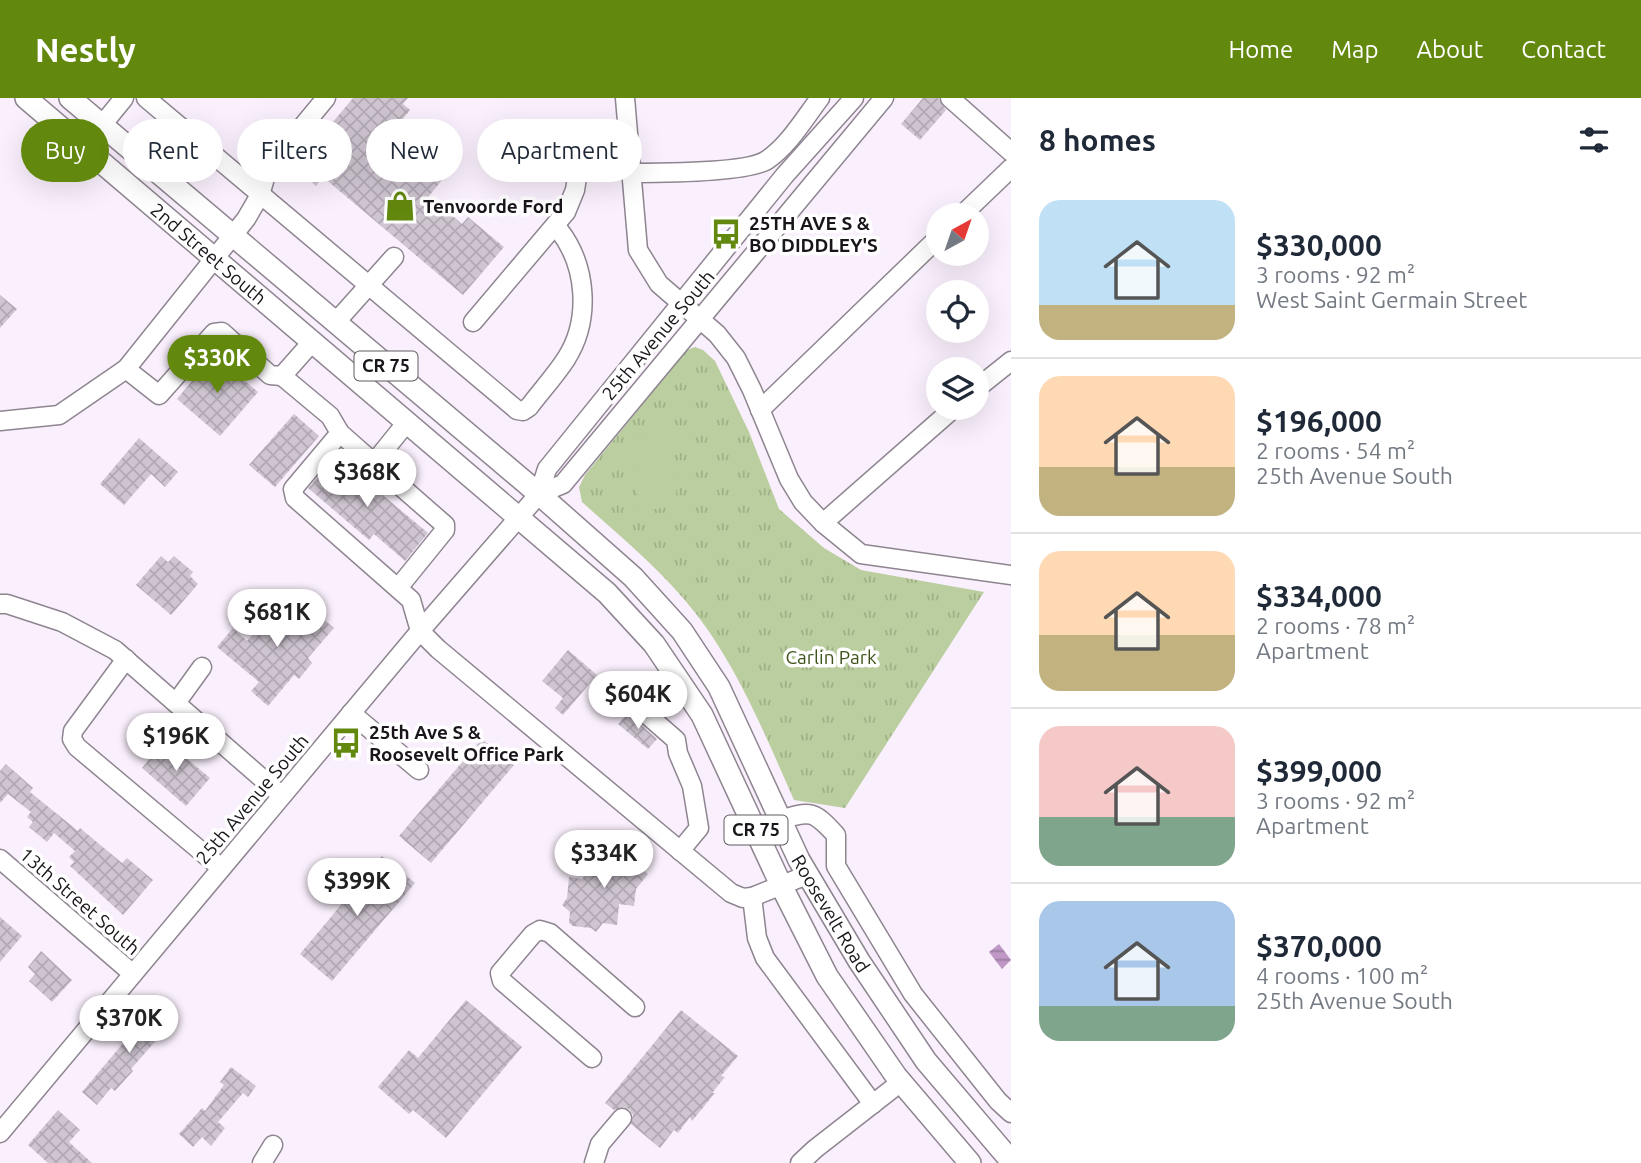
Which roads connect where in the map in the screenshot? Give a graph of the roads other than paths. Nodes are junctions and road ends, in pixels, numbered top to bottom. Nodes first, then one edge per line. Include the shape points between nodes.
1 (26, 98) edge
2 (70, 98) edge
3 (124, 98) edge
4 (146, 98) edge
5 (326, 98) edge
6 (625, 98) edge
7 (820, 98) edge
8 (884, 98) edge
9 (950, 98) edge
10 (848, 100) edge
11 (95, 119) edge
12 (107, 119) edge
13 (627, 119) edge
14 (867, 119) junction
15 (109, 131) edge
16 (1011, 152) edge
17 (764, 163) junction
18 (1011, 168) edge
19 (642, 173) edge
20 (785, 175) junction
21 (576, 182) edge
22 (633, 182) edge
23 (260, 195) junction
24 (975, 203) edge
25 (559, 230) dead end
26 (233, 236) junction
27 (926, 250) edge
28 (394, 257) dead end
29 (214, 258) junction
30 (368, 286) junction
31 (681, 302) junction
32 (699, 318) junction
33 (472, 322) dead end
34 (335, 323) junction
35 (313, 341) junction
36 (1011, 361) edge
37 (126, 369) junction
38 (282, 376) junction
39 (989, 379) edge
40 (760, 410) junction
41 (940, 420) edge
42 (0, 421) edge
43 (407, 422) junction
44 (340, 433) junction
45 (374, 463) junction
46 (539, 495) junction
47 (519, 518) junction
48 (822, 523) junction
49 (1011, 575) edge
50 (398, 588) junction
51 (0, 604) edge
52 (420, 631) junction
53 (120, 655) junction
54 (202, 667) dead end
55 (621, 692) dead end
56 (176, 704) junction
57 (351, 713) junction
58 (419, 770) dead end
59 (281, 795) junction
60 (780, 820) junction
61 (680, 851) junction
62 (0, 859) edge
63 (221, 868) junction
64 (807, 875) junction
65 (782, 885) junction
66 (752, 897) junction
67 (133, 974) junction
68 (635, 1007) dead end
69 (592, 1058) dead end
70 (901, 1082) junction
71 (873, 1104) junction
72 (1011, 1113) edge
73 (622, 1118) dead end
74 (0, 1133) edge
75 (273, 1145) dead end
76 (1011, 1161) edge
77 (262, 1163) edge
78 (594, 1163) edge
79 (800, 1163) edge
80 (970, 1163) edge

1 - 29 main road, 2nd Street South / CR 75
2 - 11 main road, 2nd Street South / CR 75
3 - 12 street
4 - 23 street
5 - 23 street via 268,168
6 - 13 street
7 - 17 street
8 - 14 street, 25th Avenue South
9 - 16 street
10 - 14 street
10 - 20 street, 25th Avenue South
14 - 32 street, 25th Avenue South
15 - 26 main road, 2nd Street South / CR 75
17 - 19 street
17 - 20 street
18 - 24 street
20 - 31 street, 25th Avenue South
21 - 33 street via 566,212
22 - 31 street via 638,250 659,284
23 - 26 street
23 - 30 street
25 - 30 street via 579,268 580,322 567,358 523,411 511,407
26 - 29 street
26 - 34 main road, 2nd Street South / CR 75
27 - 40 street
28 - 30 street
29 - 35 main road, 2nd Street South / CR 75
29 - 37 street
30 - 34 street
31 - 32 street
31 - 46 street, 25th Avenue South via 547,469
32 - 40 street via 736,358
32 - 46 street, 25th Avenue South via 563,484
34 - 46 main road, 2nd Street South / CR 75
35 - 38 street
35 - 43 main road, 2nd Street South / CR 75
36 - 39 street
37 - 38 street via 159,396 214,333 222,332 270,375
37 - 42 street via 59,415
38 - 44 street via 330,416
40 - 48 street via 789,479
41 - 48 street
43 - 45 street
43 - 47 main road, 2nd Street South / CR 75
44 - 45 street
44 - 50 street via 293,489 295,498
45 - 50 street via 445,525
46 - 47 street, 25th Avenue South
46 - 60 main road, Roosevelt Road / CR 75 via 633,578 682,631 719,687
47 - 52 street, 25th Avenue South
47 - 65 main road, Roosevelt Road / CR 75 via 607,593 654,644 702,715
48 - 49 street via 861,554
50 - 52 street via 411,600
51 - 53 street via 62,622
52 - 57 street, 25th Avenue South
52 - 61 street
53 - 56 street
53 - 63 street via 72,738
54 - 56 street
55 - 61 street via 676,740 699,821 699,828
56 - 59 street
57 - 58 street
57 - 59 street, 25th Avenue South
59 - 63 street, 25th Avenue South
60 - 64 main road, Roosevelt Road / CR 75
60 - 72 street via 801,813 819,816 836,835 836,866 913,994
61 - 66 street via 726,890
62 - 67 street, 13th Street South
63 - 67 street, 25th Avenue South
64 - 65 street
64 - 76 main road, Roosevelt Road / CR 75 via 926,1061
65 - 66 street
65 - 70 main road, Roosevelt Road / CR 75 via 827,976
66 - 71 street via 757,938 765,958
67 - 74 street, 25th Avenue South
68 - 69 street via 550,933 540,930 500,973 505,984
70 - 71 street
70 - 80 main road, Roosevelt Road / CR 75
71 - 79 street
73 - 78 street via 600,1144
75 - 77 street

